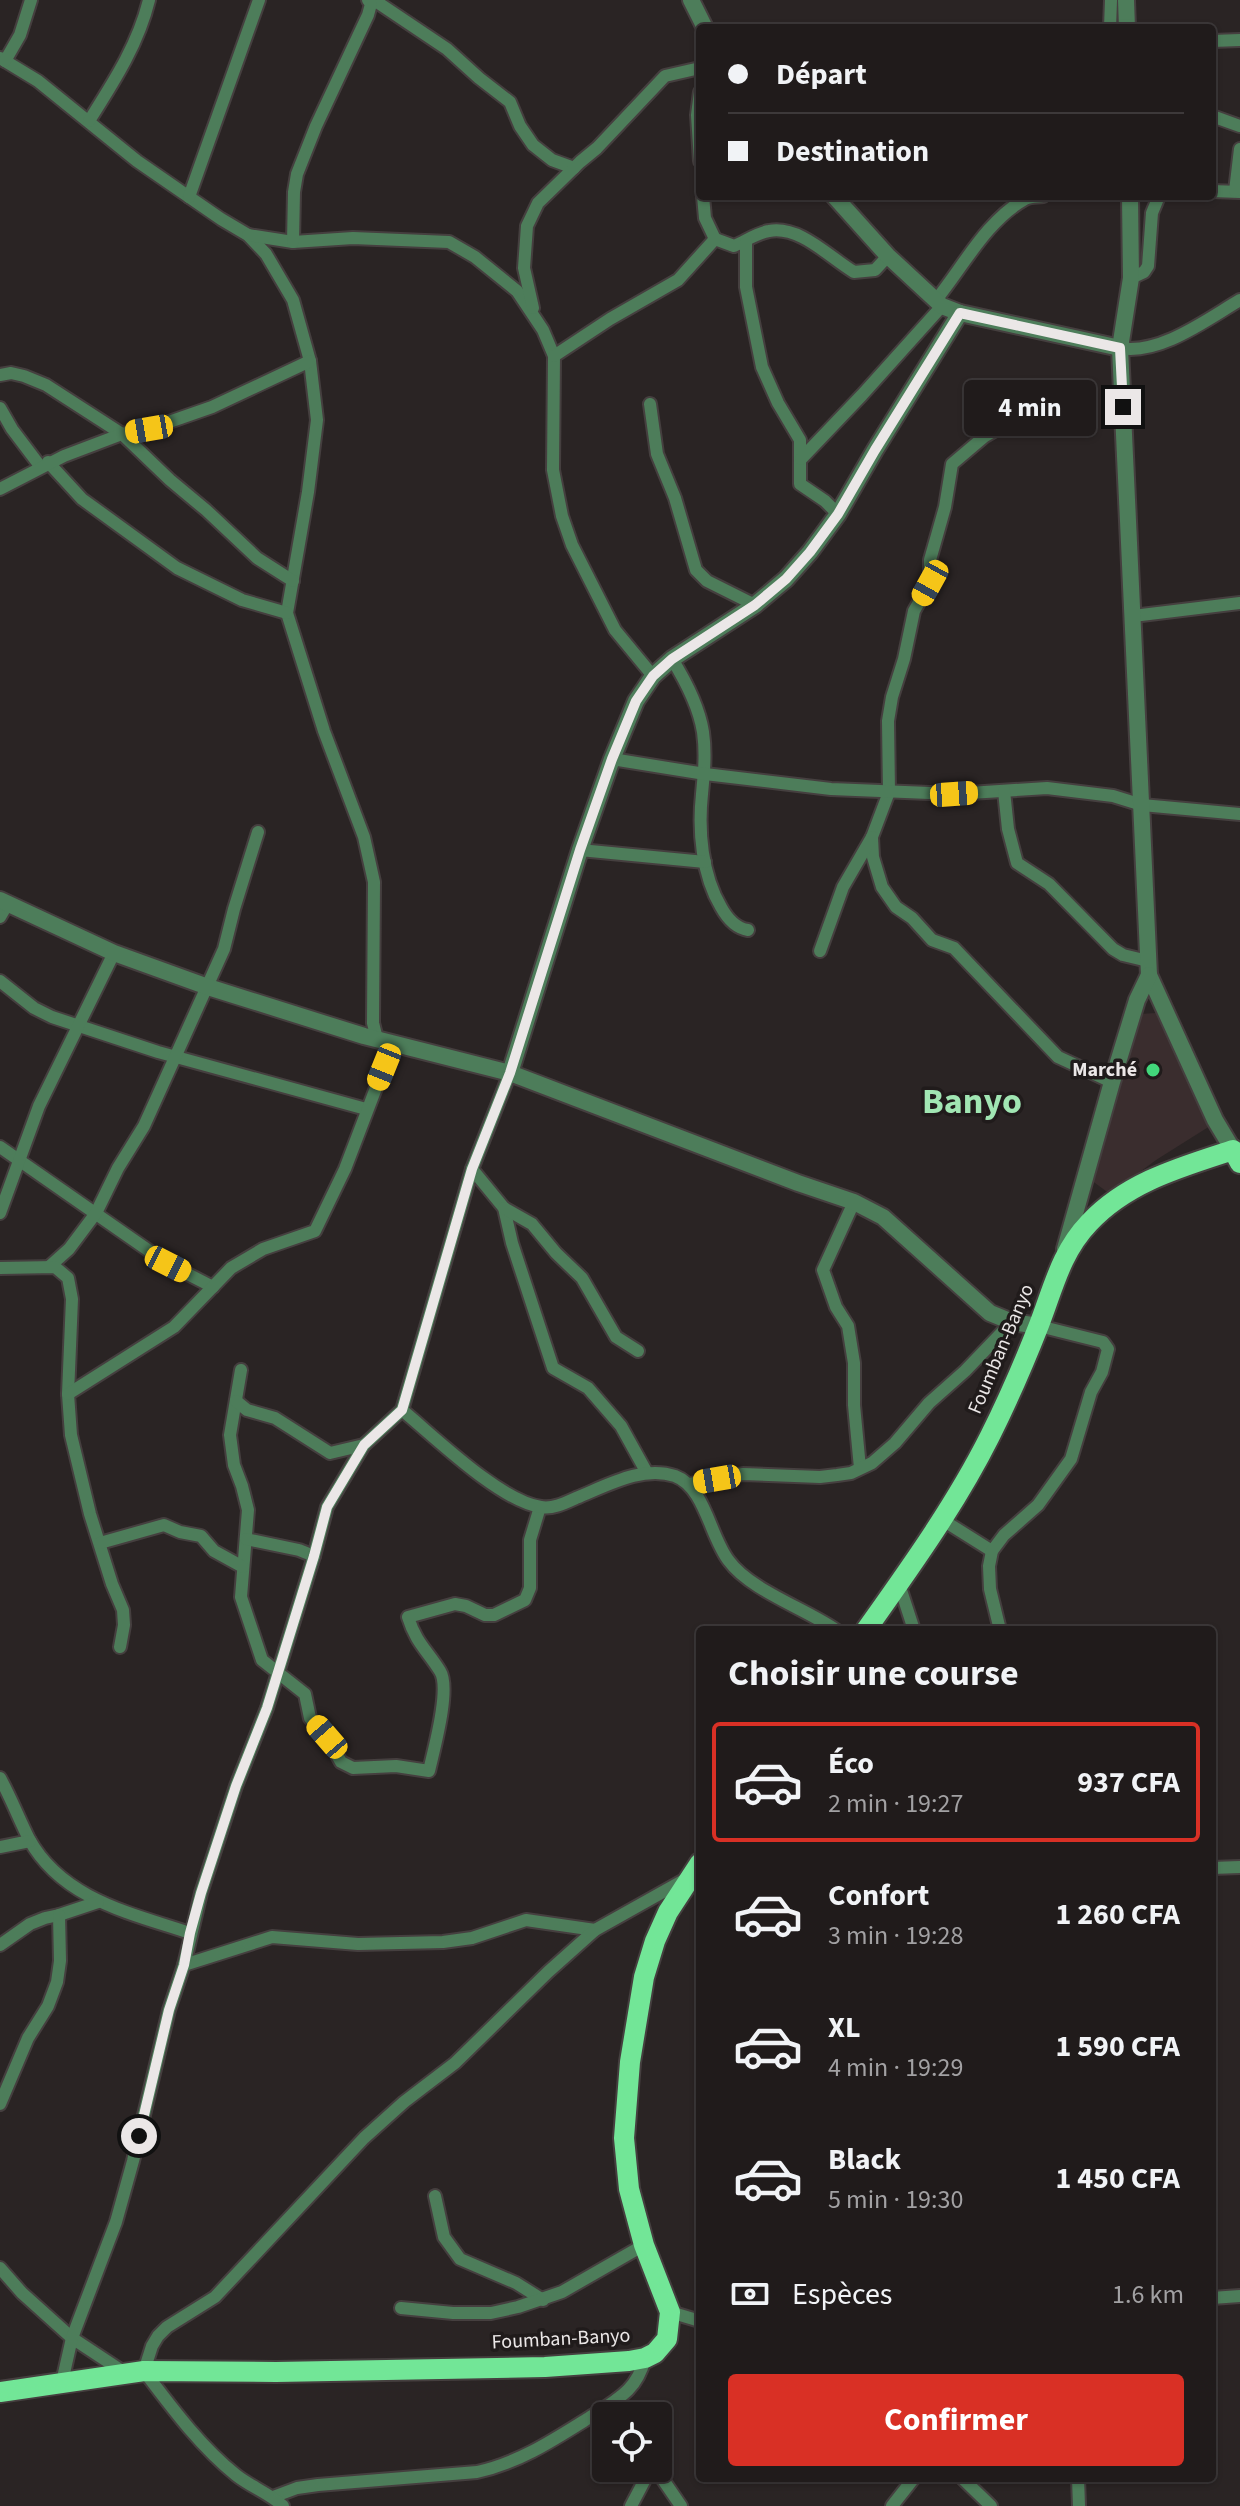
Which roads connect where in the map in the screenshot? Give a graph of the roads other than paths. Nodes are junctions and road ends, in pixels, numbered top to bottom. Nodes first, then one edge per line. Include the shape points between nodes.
1 (31, 0) edge
2 (149, 0) edge
3 (259, 0) edge
4 (371, 0) edge
5 (691, 0) edge
6 (1111, 0) edge
7 (1126, 0) edge
8 (703, 24) edge
9 (1110, 24) edge
10 (1127, 24) edge
11 (1240, 40) edge
12 (1216, 41) edge
13 (2, 59) edge
14 (696, 69) edge
15 (1216, 117) edge
16 (89, 121) junction
17 (1240, 126) edge
18 (1240, 149) edge
19 (574, 168) junction
20 (1216, 191) edge
21 (1238, 191) edge
22 (189, 197) junction
23 (703, 200) edge
24 (838, 200) edge
25 (1024, 200) edge
26 (1130, 200) edge
27 (1157, 200) edge
28 (248, 235) junction
29 (715, 239) junction
30 (746, 241) junction
31 (293, 242) junction
32 (888, 256) junction
33 (1131, 278) junction
34 (1240, 300) edge
35 (939, 303) junction
36 (960, 313) junction
37 (534, 318) junction
38 (1120, 348) junction
39 (554, 356) junction
40 (310, 361) junction
41 (0, 375) edge
42 (1048, 403) dead end
43 (650, 404) dead end
44 (0, 408) edge
45 (122, 434) junction
46 (801, 459) junction
47 (44, 464) junction
48 (0, 489) edge
49 (838, 514) junction
50 (293, 581) junction
51 (1240, 603) edge
52 (755, 605) junction
53 (287, 613) junction
54 (1133, 616) junction
55 (672, 659) junction
56 (653, 676) junction
57 (612, 759) junction
58 (705, 774) junction
59 (1004, 791) junction
60 (889, 792) junction
61 (1142, 805) junction
62 (1240, 814) edge
63 (258, 832) dead end
64 (872, 837) junction
65 (580, 850) junction
66 (705, 862) junction
67 (2, 907) edge
68 (748, 930) dead end
69 (820, 951) dead end
70 (114, 953) junction
71 (1148, 968) junction
72 (0, 981) edge
73 (208, 987) junction
74 (79, 1026) junction
75 (382, 1040) junction
76 (176, 1056) junction
77 (510, 1073) junction
78 (1112, 1082) junction
79 (366, 1109) junction
80 (0, 1147) edge
81 (1236, 1156) edge
82 (19, 1161) junction
83 (472, 1169) junction
84 (854, 1202) junction
85 (504, 1208) junction
86 (0, 1213) edge
87 (96, 1213) junction
88 (1060, 1265) junction
89 (50, 1266) junction
90 (0, 1268) edge
91 (213, 1287) junction
92 (1012, 1322) junction
93 (1039, 1326) junction
94 (638, 1351) dead end
95 (241, 1370) dead end
96 (68, 1394) junction
97 (236, 1401) junction
98 (402, 1410) junction
99 (364, 1445) junction
100 (860, 1468) junction
101 (647, 1473) junction
102 (690, 1484) junction
103 (540, 1507) junction
104 (941, 1519) junction
105 (246, 1539) junction
106 (100, 1543) junction
107 (992, 1551) junction
108 (314, 1556) junction
109 (243, 1567) junction
110 (899, 1584) junction
111 (829, 1626) edge
112 (869, 1626) edge
113 (913, 1626) edge
114 (999, 1626) edge
115 (120, 1647) dead end
116 (277, 1673) junction
117 (0, 1778) edge
118 (30, 1841) junction
119 (0, 1847) edge
120 (1240, 1867) edge
121 (1216, 1868) edge
122 (696, 1873) edge
123 (696, 1873) edge
124 (98, 1902) junction
125 (59, 1915) junction
126 (595, 1930) junction
127 (190, 1933) junction
128 (0, 1945) edge
129 (184, 1965) junction
130 (0, 2104) edge
131 (435, 2196) dead end
132 (644, 2245) junction
133 (0, 2268) edge
134 (1240, 2296) edge
135 (1216, 2298) edge
136 (543, 2300) junction
137 (401, 2308) dead end
138 (670, 2312) junction
139 (696, 2320) edge
140 (72, 2338) junction
141 (645, 2358) junction
142 (135, 2372) junction
143 (62, 2382) junction
144 (0, 2392) edge
145 (616, 2400) joint
146 (645, 2482) edge
147 (663, 2482) edge
148 (911, 2482) edge
149 (966, 2482) edge
150 (1078, 2482) edge
151 (278, 2502) edge
152 (631, 2506) edge
153 (681, 2506) edge
154 (892, 2506) edge
155 (991, 2506) edge
156 (1079, 2506) edge

1 - 13 street via 20,35
2 - 16 street via 123,66
3 - 22 street
4 - 19 street via 447,49 510,102 533,145
4 - 31 street via 297,174
5 - 8 street
6 - 9 street
7 - 10 street
11 - 12 street
13 - 16 street
14 - 19 street via 665,76
15 - 17 street
16 - 22 street
18 - 21 street
19 - 37 street via 538,203 527,226 524,268
20 - 21 street
22 - 28 street
23 - 29 street
24 - 32 street
25 - 35 street via 972,249
26 - 33 street
27 - 33 street via 1148,266
28 - 31 street
28 - 40 street via 287,287
29 - 30 street via 734,246
29 - 39 street via 678,280
30 - 32 street via 774,230 790,233 854,272 875,270
30 - 46 street via 746,287 762,367 800,440
31 - 37 street via 353,238 459,245 517,291
32 - 35 street
33 - 38 street
34 - 38 street via 1162,344 1134,351
35 - 36 street
35 - 46 street
36 - 38 street
36 - 49 street
37 - 39 street
38 - 54 street
39 - 56 street via 553,470 562,516 615,630
40 - 45 street via 212,407
40 - 50 street via 317,420
41 - 45 street via 11,373 46,385
42 - 60 street via 985,436 952,464 930,560 930,583 914,611 892,697
43 - 52 street via 657,454 696,570
44 - 47 street via 20,441
45 - 47 street
45 - 50 street via 257,558
46 - 49 street via 800,484
47 - 48 street
47 - 53 street via 94,509 177,568 242,600
49 - 52 street via 797,568
50 - 53 street
51 - 54 street
52 - 55 street
53 - 75 street via 371,862 373,1023
54 - 61 street
55 - 56 street
55 - 58 street via 700,720
56 - 57 street via 636,701
57 - 58 street
57 - 65 street
58 - 60 street
58 - 66 street
59 - 60 street
59 - 61 street via 1069,790
59 - 71 street via 1017,863 1049,884 1113,949
60 - 64 street
61 - 62 street
61 - 71 street
63 - 73 street
64 - 69 street via 843,887
64 - 78 street via 882,887 896,907 932,940 954,948 1058,1057
65 - 66 street
65 - 77 street
66 - 68 street via 710,889 724,913
67 - 70 street
70 - 73 street
70 - 74 street
71 - 78 street
71 - 81 street
72 - 74 street via 34,1008
73 - 75 street
73 - 76 street
74 - 76 street
74 - 82 street via 39,1106
75 - 77 street
75 - 79 street via 384,1067
76 - 79 street
76 - 87 street
77 - 83 street
77 - 84 street
78 - 88 street
79 - 91 street via 315,1231 263,1249 231,1268
80 - 82 street
81 - 88 highway, Foumban-Banyo via 1171,1170 1124,1192 1088,1224
82 - 86 street
82 - 87 street
83 - 85 street
83 - 98 street
84 - 92 street via 883,1217 990,1313
84 - 100 street via 823,1270 848,1326
85 - 94 street via 532,1224 582,1278 616,1337
85 - 101 street via 553,1368 588,1388 621,1426
87 - 89 street
87 - 91 street via 168,1264
88 - 93 highway, Foumban-Banyo
89 - 90 street
89 - 96 street via 61,1270 70,1283
91 - 96 street via 174,1327
92 - 93 street
92 - 100 street via 895,1443
93 - 104 highway, Foumban-Banyo via 990,1437
93 - 107 street via 1103,1342 1107,1356 1071,1459 1038,1505
95 - 97 street
96 - 106 street via 71,1435
97 - 99 street via 275,1418 330,1453
97 - 105 street via 230,1435 248,1510
98 - 99 street
98 - 103 street via 515,1499
99 - 108 street via 327,1507
100 - 102 street via 820,1477 743,1474
101 - 102 street
101 - 103 street via 561,1505
102 - 111 street via 731,1564
103 - 116 street via 530,1540 525,1600 494,1615 455,1604 408,1617 445,1688 429,1771 353,1768 341,1762 310,1718 305,1694
104 - 107 street
104 - 110 highway, Foumban-Banyo
105 - 108 street
105 - 109 street
106 - 109 street via 164,1525 201,1536 214,1551
106 - 115 street via 124,1618
107 - 114 street via 990,1589
108 - 116 street
109 - 116 street via 241,1597 251,1629 262,1660
110 - 112 highway, Foumban-Banyo
110 - 113 street
116 - 127 street
117 - 118 street
118 - 119 street
118 - 124 street via 59,1878
120 - 121 street
122 - 126 street
123 - 132 highway via 655,1941 630,2062 626,2165
124 - 125 street
124 - 127 street
125 - 128 street via 30,1924
125 - 130 street via 57,1982
126 - 129 street via 526,1920 443,1942 358,1944 272,1937
126 - 142 street via 455,2063 364,2138 215,2297 167,2327
127 - 129 street
129 - 140 street via 116,2222
131 - 136 street via 444,2237 460,2259
132 - 136 street
132 - 138 highway
133 - 140 street
134 - 135 street
136 - 137 street via 491,2313
138 - 139 street
138 - 141 highway, Foumban-Banyo via 667,2339
140 - 142 street
140 - 143 street
141 - 142 highway, Foumban-Banyo via 545,2367
141 - 145 street via 642,2371
142 - 143 highway, Foumban-Banyo
142 - 151 street via 220,2461
143 - 144 highway, Foumban-Banyo
145 - 151 street via 551,2442 497,2467 297,2488
146 - 152 street
147 - 153 street
148 - 154 street
149 - 155 street
150 - 156 street

